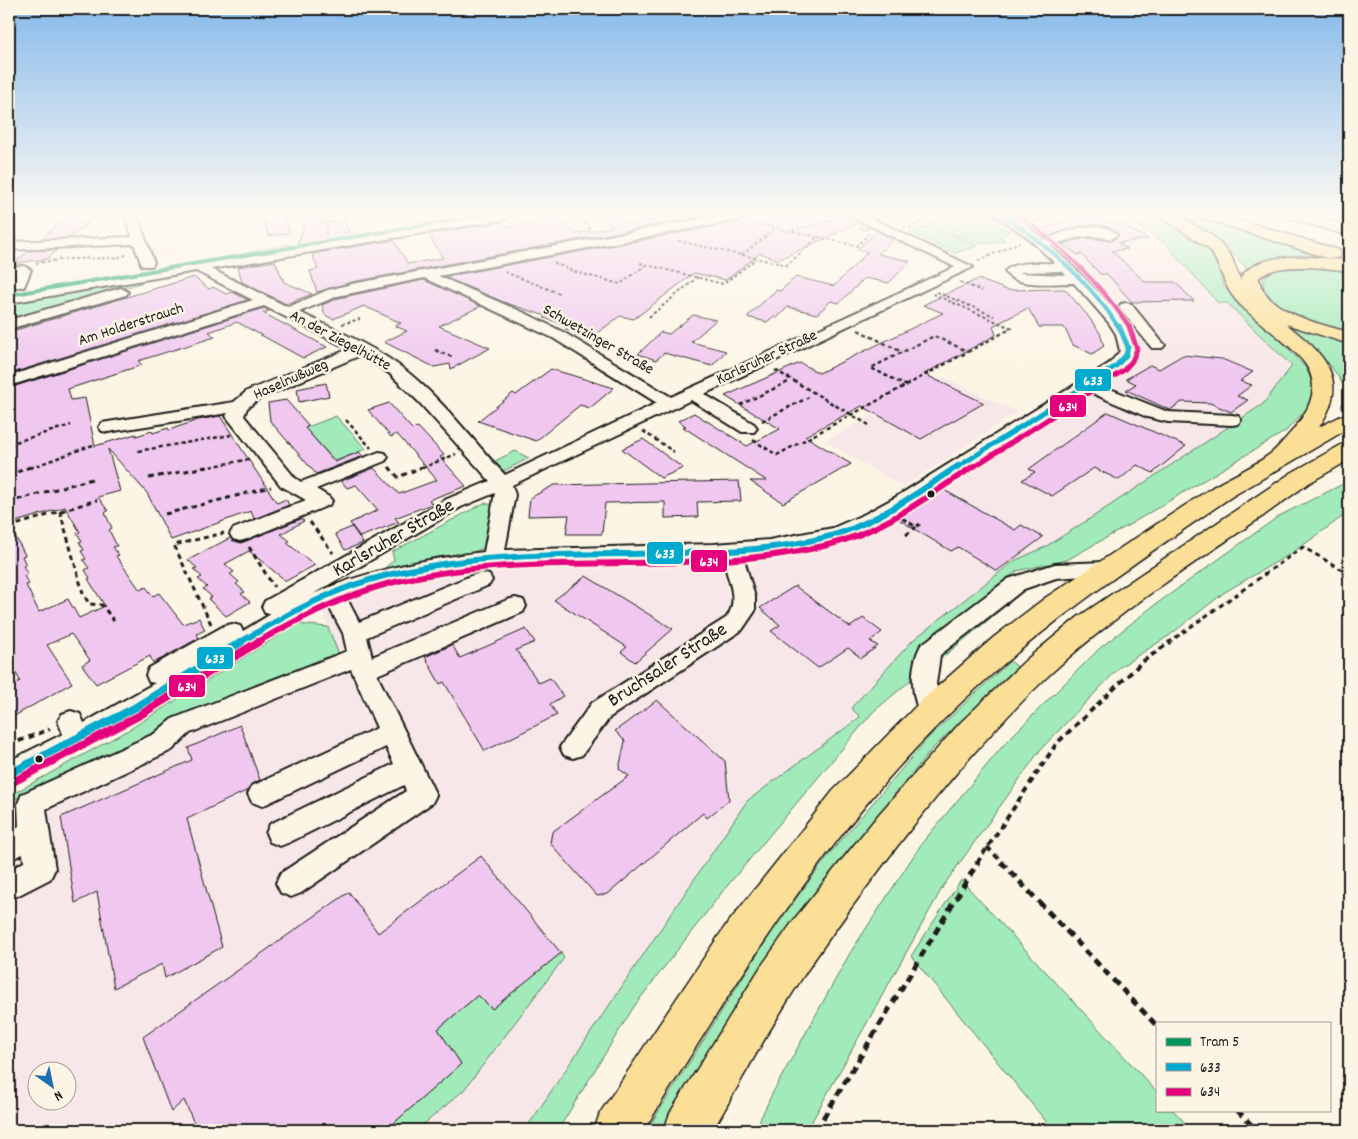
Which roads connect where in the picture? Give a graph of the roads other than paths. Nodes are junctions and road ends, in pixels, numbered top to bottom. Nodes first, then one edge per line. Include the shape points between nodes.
1 (94, 268) edge
2 (199, 268) junction
3 (460, 268) edge
4 (963, 268) edge
5 (1020, 268) edge
6 (1066, 268) edge
7 (1085, 268) edge
8 (1229, 268) edge
9 (1263, 268) edge
10 (9, 270) edge
11 (427, 274) junction
12 (1076, 279) junction
13 (14, 284) edge
14 (1111, 296) dead end
15 (9, 299) edge
16 (264, 301) junction
17 (1126, 307) dead end
18 (287, 312) junction
19 (9, 325) edge
20 (1349, 338) edge
21 (1127, 342) junction
22 (1157, 345) junction
23 (362, 349) junction
24 (9, 380) edge
25 (1086, 385) junction
26 (691, 393) junction
27 (669, 403) junction
28 (239, 406) junction
29 (1349, 419) edge
30 (1232, 420) dead end
31 (108, 427) dead end
32 (748, 433) road end
33 (1349, 450) edge
34 (379, 457) road end
35 (1281, 457) junction
36 (1349, 462) edge
37 (1300, 478) junction
38 (502, 483) junction
39 (294, 486) junction
40 (240, 534) road end
41 (731, 551) junction
42 (494, 556) junction
43 (1104, 569) junction
44 (481, 580) dead end
45 (333, 594) junction
46 (515, 606) dead end
47 (358, 653) junction
48 (158, 675) dead end
49 (931, 711) junction
50 (392, 734) junction
51 (573, 747) dead end
52 (410, 769) junction
53 (9, 774) edge
54 (262, 794) dead end
55 (34, 833) junction
56 (280, 833) dead end
57 (9, 847) edge
58 (291, 883) dead end
59 (9, 886) edge
60 (617, 1130) edge
61 (687, 1130) edge

1 - 13 street
2 - 15 street
2 - 16 street, An der Ziegelhütte
2 - 19 street
3 - 11 street
4 - 26 street, Karlsruher Straße
5 - 12 street via 1012,270 1019,278
6 - 12 street
7 - 14 street
8 - 35 main road via 1239,293 1305,351 1321,375 1323,402
9 - 20 main road via 1250,278 1250,288 1259,299 1276,311 1313,328
10 - 13 street via 24,270
11 - 18 street via 342,290
11 - 27 street, Schwetzinger Straße via 520,316
12 - 21 street
16 - 18 street, An der Ziegelhütte
16 - 24 street, Am Holderstrauch
17 - 22 street
18 - 23 street, An der Ziegelhütte
21 - 22 street
21 - 22 street
21 - 25 street via 1127,356
23 - 28 street, Haselnußweg via 253,395
23 - 38 street, An der Ziegelhütte via 401,376
25 - 30 street via 1153,414
25 - 41 street via 873,518 826,537
26 - 27 street, Karlsruher Straße
26 - 32 street via 724,413
27 - 38 street, Karlsruher Straße
28 - 31 street
28 - 39 street, Haselnußweg via 236,416
29 - 35 main road
33 - 37 main road
34 - 39 street
35 - 43 main road
36 - 37 main road
37 - 61 main road via 1088,627 1037,668 967,736 926,782 834,899 776,982
38 - 42 street via 505,495
38 - 48 street, Karlsruher Straße via 454,503
39 - 40 street, Haselnußweg via 322,501
41 - 42 street
41 - 51 street, Bruchsaler Straße via 744,604 744,611 734,624 601,710
42 - 45 street via 384,576
43 - 49 main road via 1005,645
43 - 49 street via 1055,571 1016,584 929,650 924,684
44 - 47 street
45 - 47 street
45 - 53 street via 285,617 131,710 75,730
46 - 47 street
47 - 50 street
47 - 55 street via 181,726 163,742 32,803
49 - 60 main road via 846,802 738,942
50 - 52 street
50 - 54 street
52 - 56 street
52 - 58 street via 422,795
55 - 57 street
55 - 59 street via 40,869

